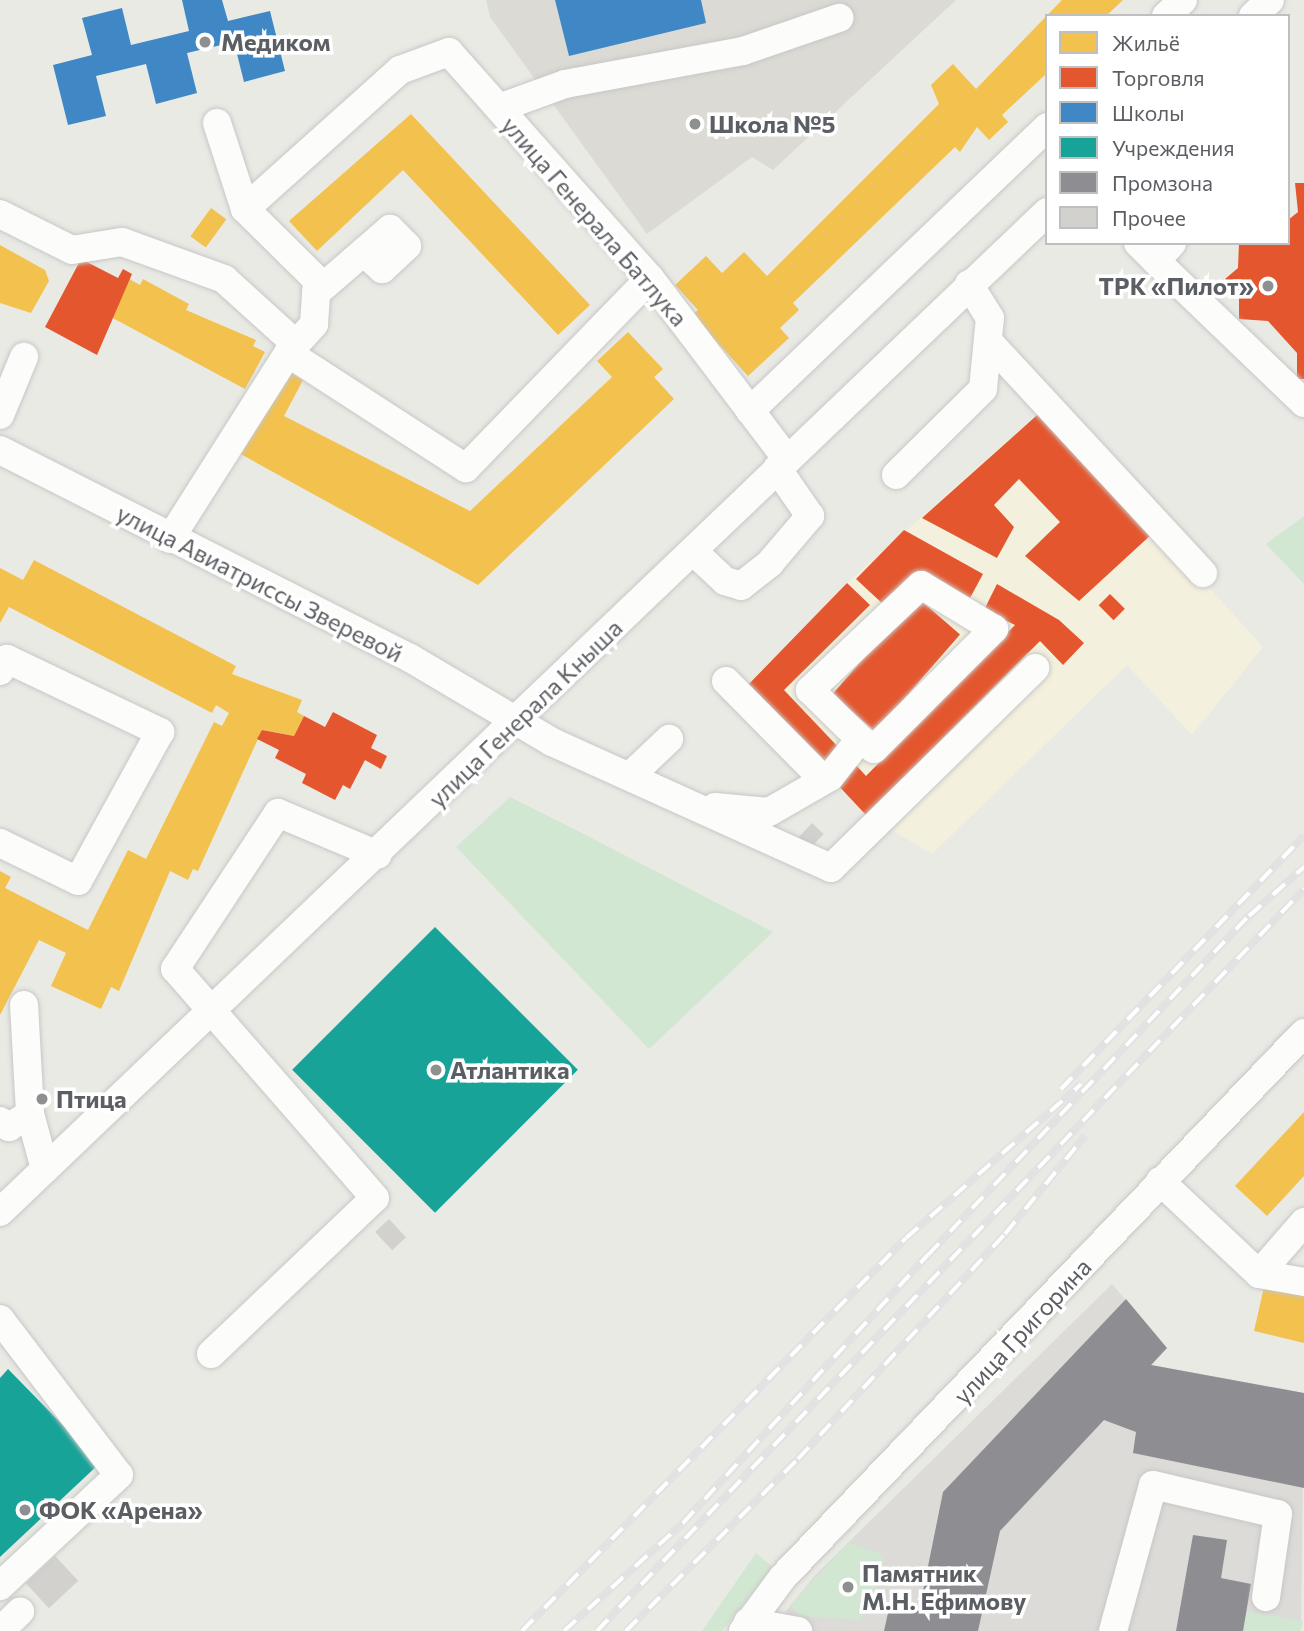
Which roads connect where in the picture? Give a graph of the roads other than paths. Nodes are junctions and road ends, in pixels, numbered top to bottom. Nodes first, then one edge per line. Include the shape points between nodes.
1 (1183, 0) edge
2 (1270, 0) edge
3 (1168, 14) edge
4 (1255, 14) edge
5 (839, 18) dead end
6 (499, 108) junction
7 (217, 123) dead end
8 (1045, 129) edge
9 (245, 209) junction
10 (0, 214) edge
11 (1045, 214) edge
12 (1155, 249) edge
13 (364, 252) dead end
14 (650, 278) junction
15 (969, 284) junction
16 (316, 293) junction
17 (989, 342) junction
18 (292, 349) junction
19 (24, 357) dead end
20 (1304, 403) edge
21 (750, 411) junction
22 (0, 415) edge
23 (0, 450) edge
24 (782, 464) junction
25 (896, 475) dead end
26 (170, 539) junction
27 (693, 551) junction
28 (1203, 573) dead end
29 (1035, 668) dead end
30 (0, 671) edge
31 (726, 681) dead end
32 (518, 722) junction
33 (668, 739) dead end
34 (860, 739) junction
35 (630, 776) junction
36 (824, 780) junction
37 (695, 805) junction
38 (0, 843) edge
39 (378, 855) junction
40 (24, 1005) dead end
41 (214, 1010) junction
42 (1304, 1033) edge
43 (30, 1114) junction
44 (0, 1121) edge
45 (45, 1169) junction
46 (1160, 1181) junction
47 (0, 1212) edge
48 (1304, 1222) edge
49 (1259, 1274) junction
50 (1304, 1282) edge
51 (0, 1319) edge
52 (211, 1354) dead end
53 (0, 1586) edge
54 (1266, 1597) dead end
55 (746, 1626) edge
56 (798, 1631) edge
57 (1113, 1631) edge

1 - 3 street
2 - 4 street
5 - 6 street via 743,51 565,84
6 - 9 street, улица Генерала Батлука via 448,45 400,70
6 - 14 street, улица Генерала Батлука
7 - 9 street
8 - 21 street
9 - 16 street via 317,280
10 - 18 street via 72,250 122,242 224,279
11 - 15 street, улица Генерала Кныша
12 - 20 street
13 - 16 street
14 - 18 street via 466,468
14 - 21 street, улица Генерала Батлука
15 - 17 street via 990,318
15 - 24 street, улица Генерала Кныша
16 - 18 street via 314,324
17 - 25 street via 982,389
17 - 28 street
18 - 26 street
19 - 22 street
21 - 24 street, улица Генерала Батлука
23 - 26 street, улица Авиатриссы Зверевой
24 - 27 street, улица Генерала Кныша
24 - 27 street, улица Генерала Батлука via 810,516 770,563 741,586 725,581
26 - 32 street, улица Авиатриссы Зверевой via 410,658
27 - 32 street, улица Генерала Кныша
29 - 37 street, улица Авиатриссы Зверевой via 831,868
30 - 38 street via 7,659 160,732 78,881
31 - 36 street
32 - 35 street, улица Авиатриссы Зверевой
32 - 39 street, улица Генерала Кныша
33 - 35 street
34 - 34 street via 874,750 994,629 921,585 810,690
34 - 36 street
35 - 37 street, улица Авиатриссы Зверевой
36 - 37 street via 769,812
39 - 41 street, улица Генерала Кныша
39 - 41 street via 278,813 175,969
40 - 43 street
41 - 45 street, улица Генерала Кныша
41 - 52 street via 374,1198
42 - 46 street, улица Григорина
43 - 44 street via 9,1127
43 - 45 street
45 - 47 street, улица Генерала Кныша
46 - 49 street
46 - 55 street, улица Григорина via 956,1402 783,1577
48 - 49 street
49 - 50 street
51 - 53 street via 119,1475
54 - 57 street via 1278,1514 1153,1485
55 - 56 street

